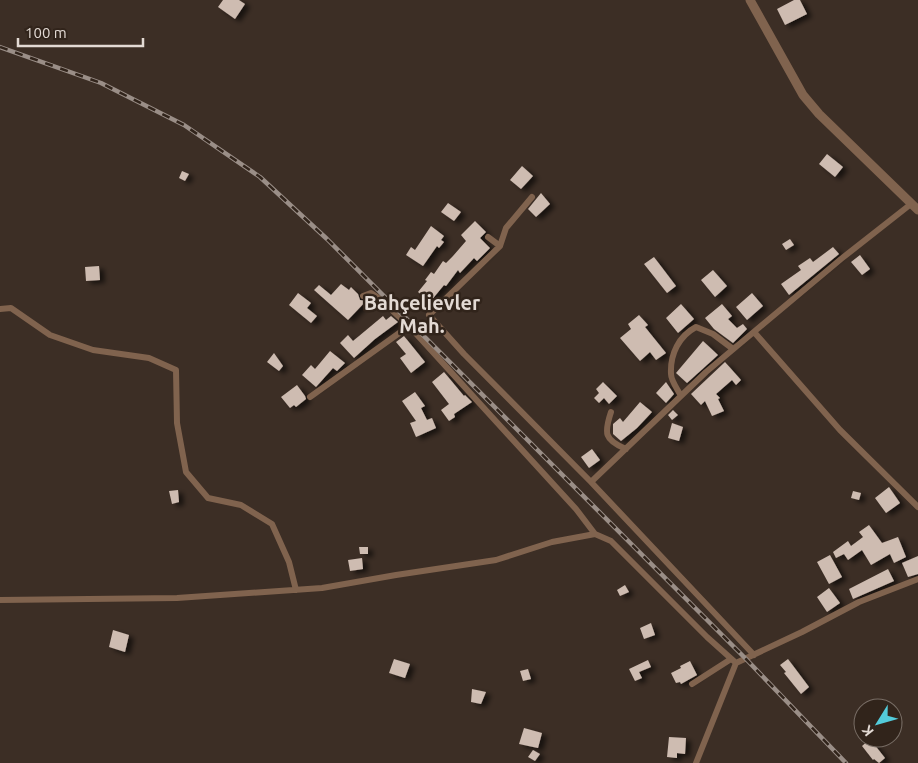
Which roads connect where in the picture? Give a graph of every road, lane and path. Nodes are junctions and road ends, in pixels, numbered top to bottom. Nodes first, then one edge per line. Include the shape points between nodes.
1 (750, 0) edge
2 (532, 197) dead end
3 (914, 207) edge
4 (488, 237) dead end
5 (500, 246) junction
6 (363, 296) dead end
7 (0, 309) edge
8 (408, 326) junction
9 (754, 332) junction
10 (733, 349) junction
11 (681, 396) junction
12 (310, 397) dead end
13 (611, 412) dead end
14 (626, 449) junction
15 (591, 482) junction
16 (918, 508) edge
17 (595, 534) junction
18 (918, 578) edge
19 (296, 590) junction
20 (0, 600) edge
21 (754, 655) junction
22 (733, 661) junction
23 (692, 684) dead end
24 (696, 763) edge

1 - 3 street via 808,101
2 - 5 street via 506,228
3 - 9 street via 841,259
4 - 5 street
5 - 15 street via 429,315
6 - 8 street via 371,293 380,299
7 - 19 street via 11,308 50,335 93,350 149,358 176,370 176,423 186,472 208,498 241,505 272,524 289,562
8 - 12 street
8 - 17 street via 569,501
9 - 10 street
9 - 16 street via 840,430
10 - 11 street
10 - 11 street via 713,334 696,327 686,332 674,350 671,375
11 - 14 street
13 - 14 street via 607,435 613,444
14 - 15 street
15 - 21 street
17 - 19 street via 552,542 496,560
17 - 22 street via 611,541
18 - 21 street via 859,602
19 - 20 street via 177,598
21 - 22 street
22 - 23 street
22 - 24 street

